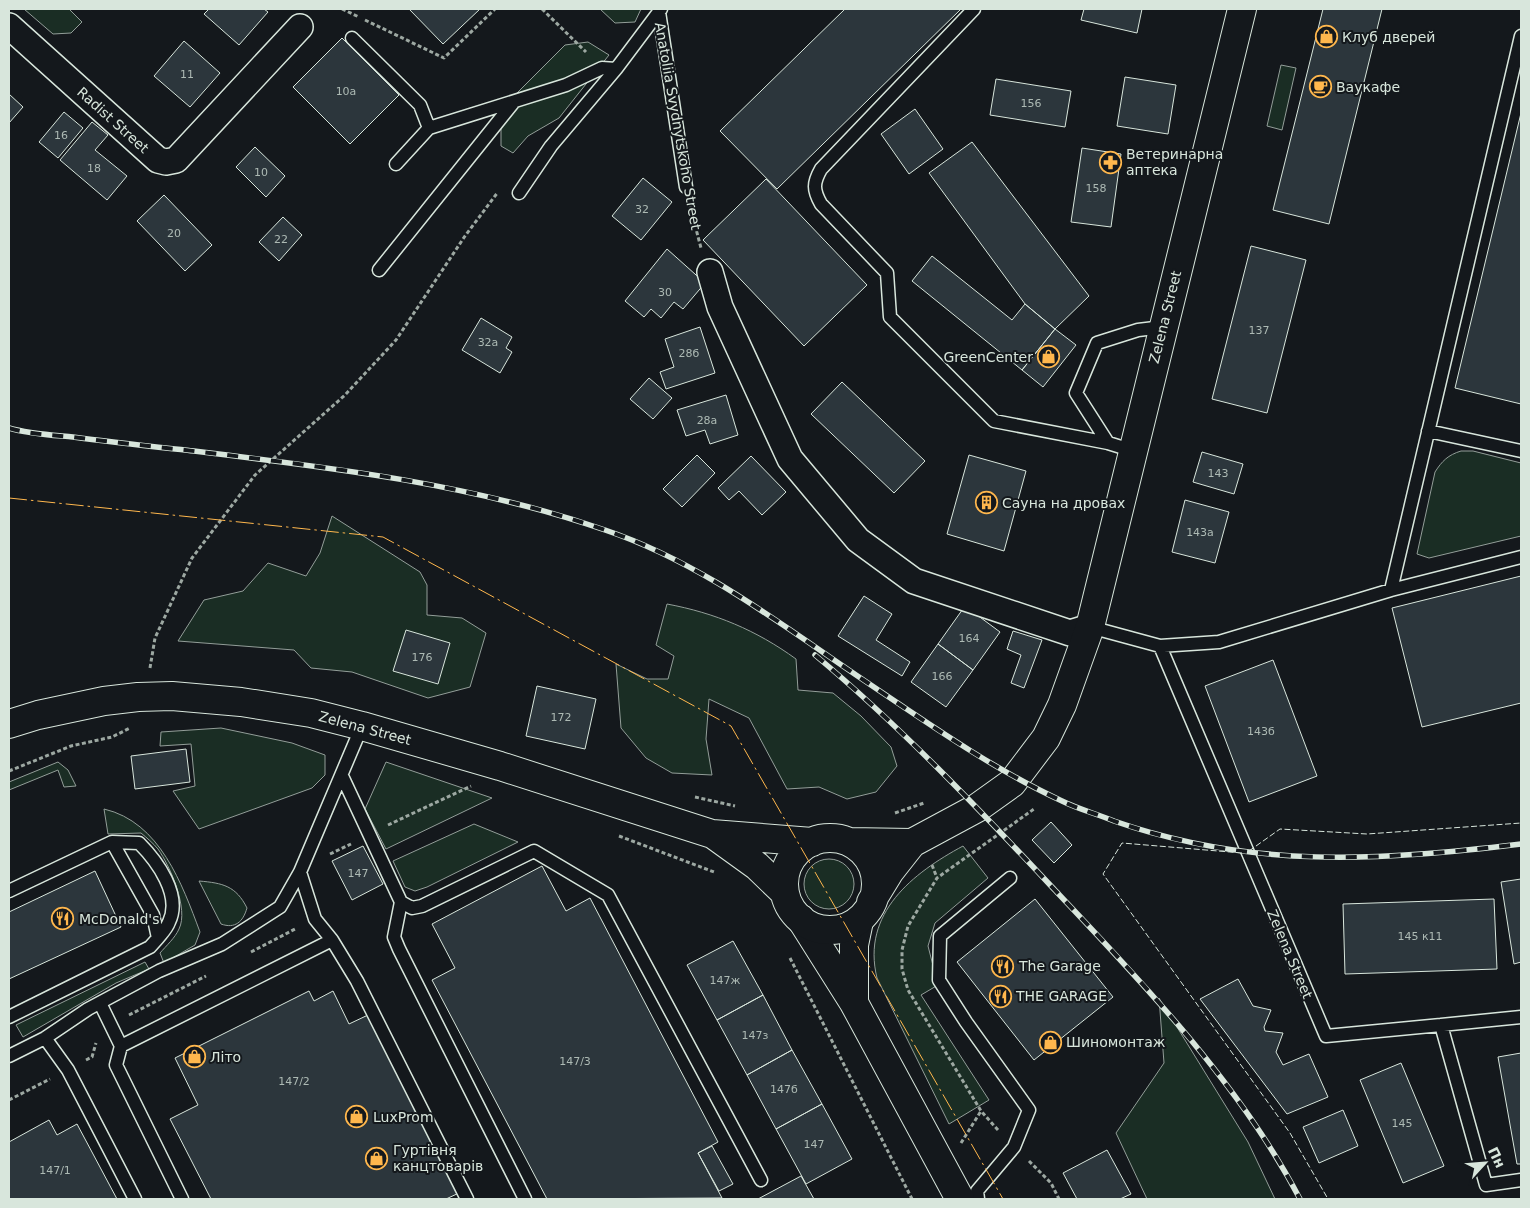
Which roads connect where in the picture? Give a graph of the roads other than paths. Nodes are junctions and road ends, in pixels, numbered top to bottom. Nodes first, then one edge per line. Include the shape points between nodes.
1 (974, 9) edge
2 (1242, 9) edge
3 (660, 11) edge
4 (9, 26) edge
5 (300, 27) dead end
6 (1521, 36) edge
7 (352, 38) dead end
8 (616, 69) junction
9 (513, 103) junction
10 (429, 128) junction
11 (396, 164) dead end
12 (686, 187) road end
13 (519, 193) dead end
14 (379, 270) dead end
15 (710, 272) road end
16 (1163, 326) junction
17 (1428, 432) junction
18 (1108, 443) junction
19 (1134, 451) junction
20 (1521, 451) edge
21 (1521, 557) edge
22 (1390, 590) junction
23 (1090, 627) junction
24 (1160, 646) junction
25 (9, 724) edge
26 (362, 726) junction
27 (342, 776) junction
28 (712, 834) junction
29 (112, 842) junction
30 (812, 842) junction
31 (849, 842) junction
32 (912, 843) junction
33 (300, 872) junction
34 (1010, 878) dead end
35 (9, 891) edge
36 (784, 893) junction
37 (402, 902) junction
38 (865, 912) junction
39 (801, 919) junction
40 (158, 938) junction
41 (332, 940) junction
42 (100, 1003) junction
43 (854, 1003) junction
44 (9, 1017) edge
45 (1521, 1017) edge
46 (1441, 1025) junction
47 (45, 1038) junction
48 (121, 1046) junction
49 (9, 1056) edge
50 (762, 1180) dead end
51 (1521, 1180) edge
52 (135, 1199) edge
53 (182, 1199) edge
54 (467, 1199) edge
55 (525, 1199) edge
56 (960, 1199) edge
57 (978, 1199) edge

1 - 18 lane via 821,169 815,180 815,193 821,204 887,273 890,317 994,421
2 - 16 main road, Zelena Street
3 - 8 lane
3 - 12 lane, Anatoliia Svydnytskoho Street
4 - 5 street, Radist Street via 158,160 166,162 176,160
6 - 17 lane
7 - 10 lane via 420,105
8 - 9 lane via 602,68 566,85
8 - 13 lane via 551,146
9 - 10 lane
9 - 14 lane
10 - 11 lane
15 - 23 street via 720,307 790,459 858,540 914,581 1070,634
16 - 18 lane via 1097,343 1076,393
16 - 19 main road, Zelena Street
17 - 20 lane
17 - 22 lane
18 - 19 lane
19 - 23 main road, Zelena Street
21 - 22 lane
22 - 24 lane via 1219,642
23 - 24 lane
23 - 32 main road, Zelena Street via 1062,705 1046,738 1012,783 977,808
24 - 46 lane, Zelena Street via 1326,1036
25 - 26 main road, Zelena Street via 104,701 172,696 311,713
26 - 27 lane
26 - 28 main road, Zelena Street
27 - 33 lane
27 - 37 lane
28 - 30 main road, Zelena Street
28 - 36 main road, Zelena Street via 757,866
29 - 35 lane
29 - 40 lane via 153,915
29 - 40 lane via 139,843 164,874 172,900 170,921
30 - 31 main road via 828,838
30 - 36 main road via 799,850 790,862
31 - 32 main road, Zelena Street
31 - 38 main road via 862,852 875,881
32 - 38 main road, Zelena Street
33 - 41 lane via 315,919
33 - 42 lane via 280,907 222,944
34 - 57 lane via 940,936 939,980 1029,1110 1014,1147 977,1190
36 - 39 main road
37 - 50 lane via 412,908 422,906 534,851 608,895
37 - 55 lane via 394,937
38 - 39 main road via 843,929 829,931 814,928
38 - 43 main road via 853,953
39 - 43 main road
40 - 44 lane via 150,947
41 - 48 lane
41 - 54 lane via 357,981
42 - 47 lane
42 - 48 lane
43 - 56 main road
45 - 46 lane
46 - 51 lane via 1486,1185
47 - 49 lane
47 - 52 lane via 68,1070
48 - 53 lane via 116,1066

